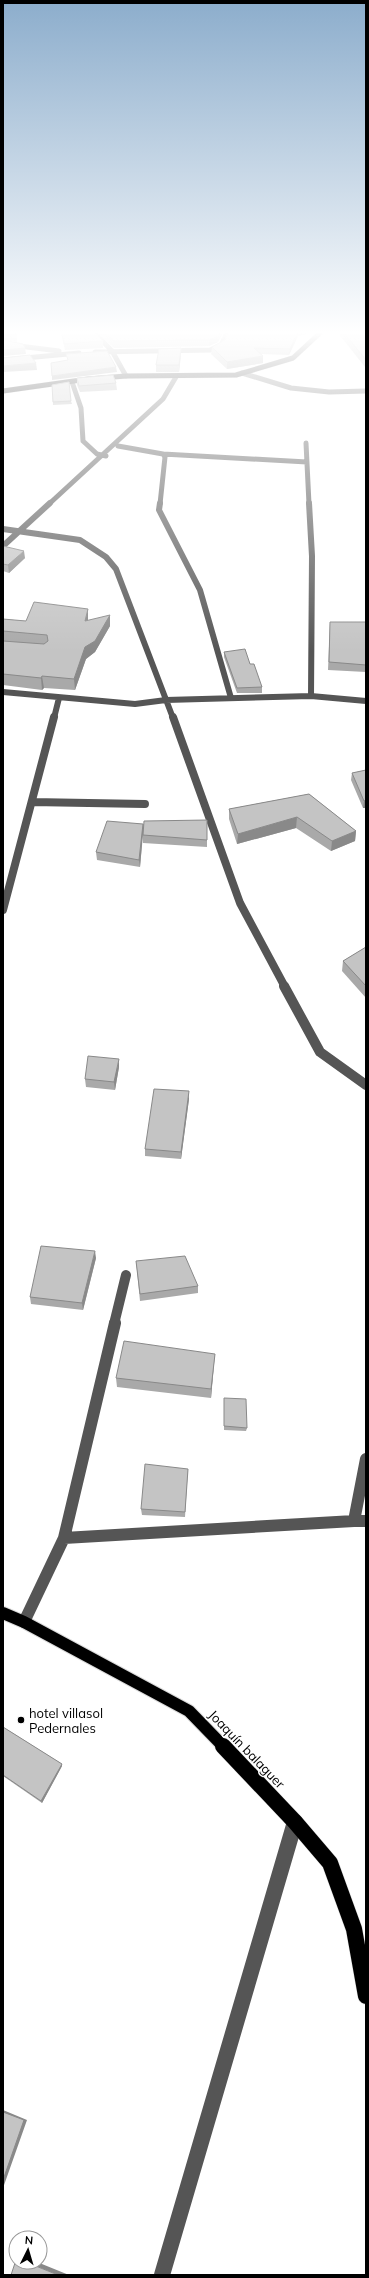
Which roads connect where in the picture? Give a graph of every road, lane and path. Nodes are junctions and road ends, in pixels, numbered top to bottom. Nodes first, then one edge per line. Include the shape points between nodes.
1 (83, 439) edge
2 (119, 439) edge
3 (306, 443) dead end
4 (118, 446) dead end
5 (163, 454) junction
6 (106, 456) dead end
7 (307, 462) junction
8 (3, 529) edge
9 (19, 530) junction
10 (3, 546) edge
11 (3, 692) edge
12 (311, 696) junction
13 (59, 698) junction
14 (231, 698) junction
15 (166, 700) junction
16 (366, 701) edge
17 (32, 802) junction
18 (145, 804) dead end
19 (3, 910) edge
20 (366, 1085) edge
21 (126, 1275) dead end
22 (366, 1459) edge
23 (360, 1521) edge
24 (64, 1538) junction
25 (3, 1613) edge
26 (24, 1622) junction
27 (295, 1822) junction
28 (366, 1996) edge
29 (162, 2275) edge

1 - 6 street via 97,454
2 - 9 street
3 - 7 street
4 - 5 street
5 - 7 street
5 - 14 street via 165,461 159,510 200,590
7 - 12 street via 312,556
8 - 9 street
9 - 10 street
9 - 15 street via 80,540 106,557 116,569
11 - 13 street
12 - 14 street
12 - 16 street
13 - 15 street via 135,704
13 - 17 street
14 - 15 street
15 - 20 street via 240,904 320,1052
17 - 18 street
17 - 19 street
21 - 24 street
22 - 23 street
23 - 24 street
24 - 26 street
25 - 26 main road, Joaquín balaguer
26 - 27 main road, Joaquín balaguer via 189,1711
27 - 28 main road, Joaquín balaguer via 330,1863 354,1929
27 - 29 street

